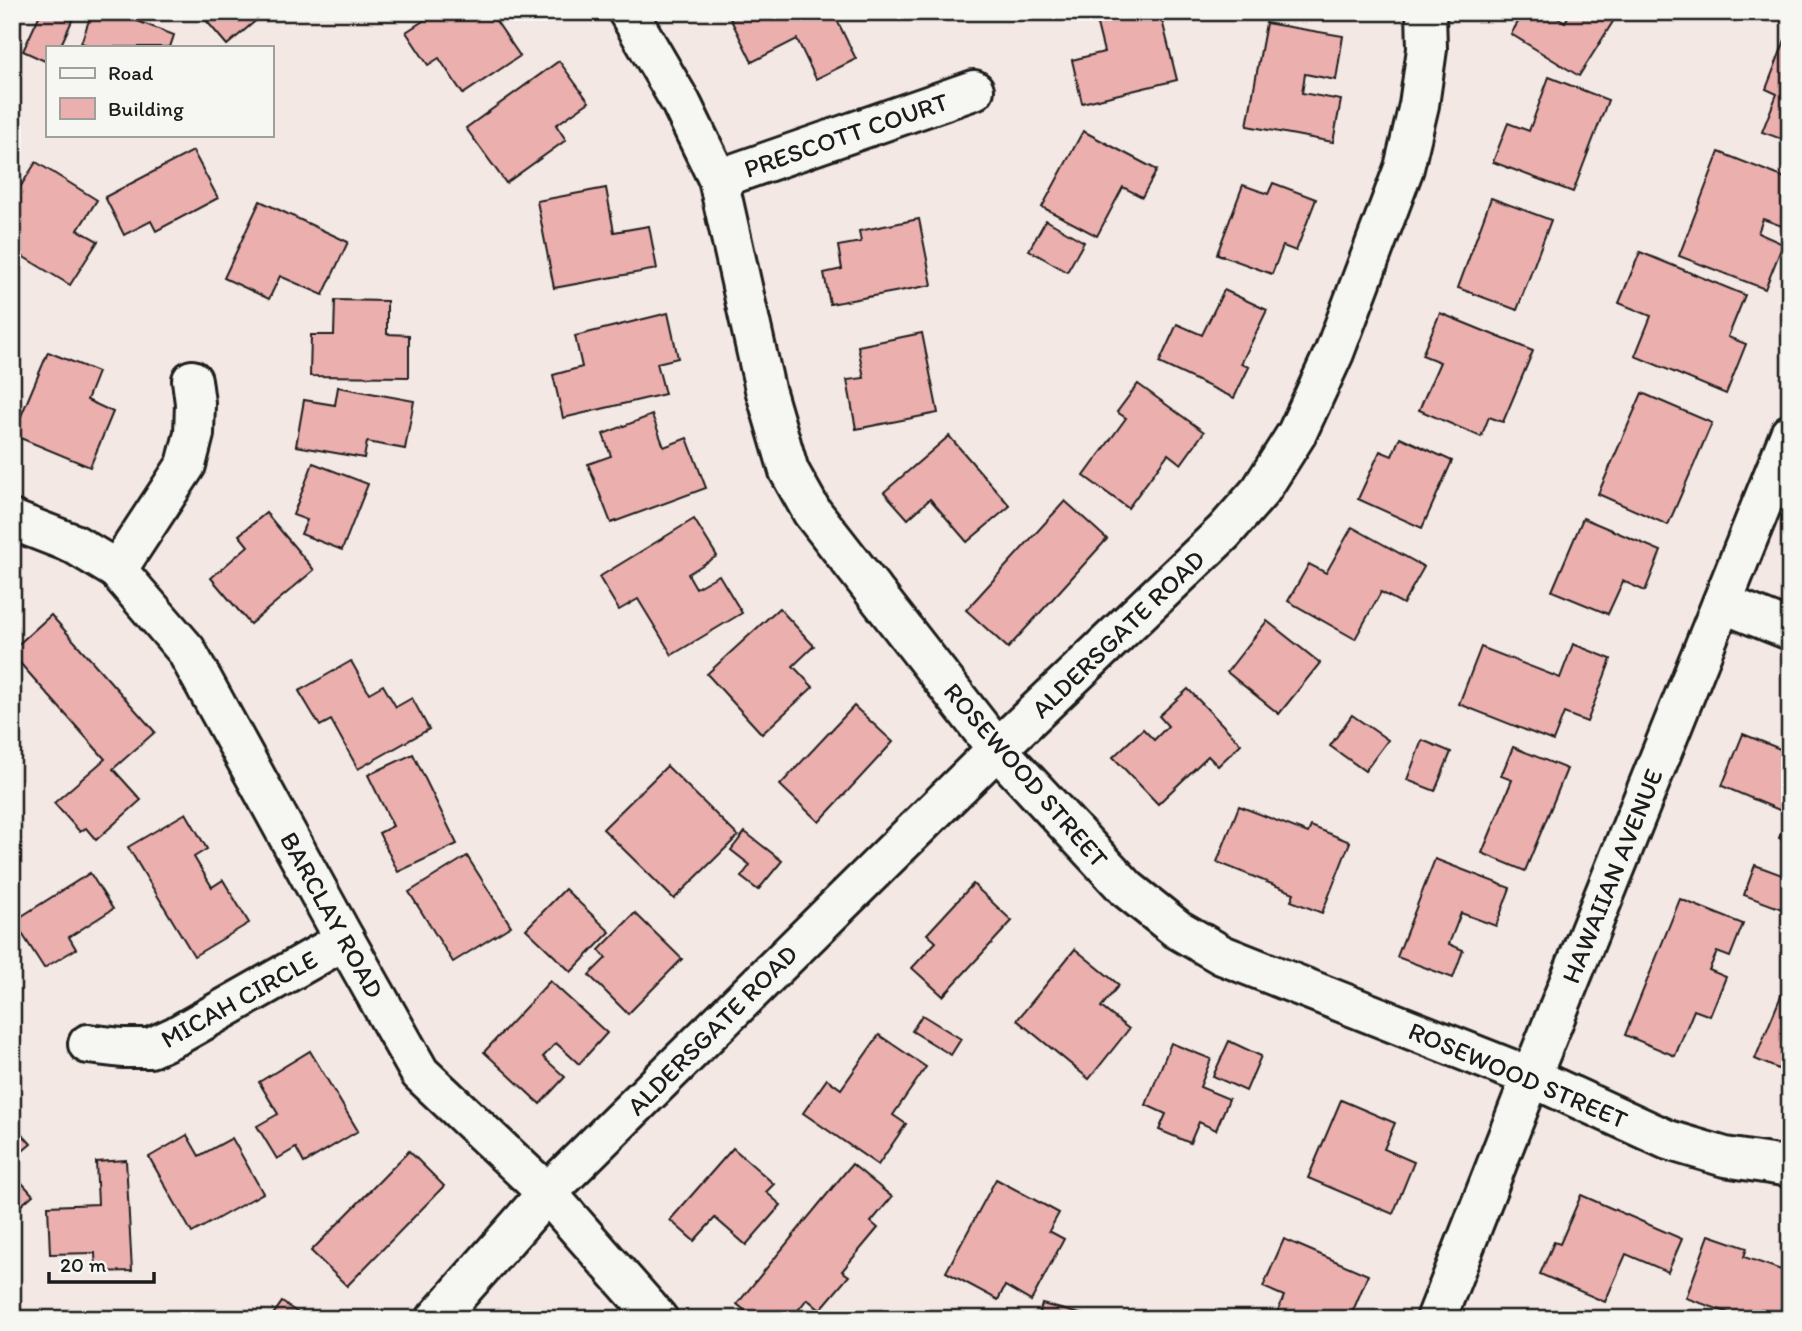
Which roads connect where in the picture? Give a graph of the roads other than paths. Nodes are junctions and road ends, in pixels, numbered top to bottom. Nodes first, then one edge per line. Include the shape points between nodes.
1 (628, 12) edge
2 (1426, 12) edge
3 (974, 90) dead end
4 (718, 179) junction
5 (192, 380) dead end
6 (1790, 434) edge
7 (12, 520) edge
8 (117, 570) junction
9 (1722, 603) junction
10 (1790, 630) edge
11 (997, 749) junction
12 (345, 940) junction
13 (88, 1044) dead end
14 (1531, 1077) junction
15 (1790, 1167) edge
16 (547, 1193) junction
17 (436, 1319) edge
18 (659, 1319) edge
19 (1436, 1319) edge

1 - 4 street, ROSEWOOD STREET
2 - 11 street, ALDERSGATE ROAD via 1427,49 1404,169 1334,353 1297,433 1261,490 1224,532
3 - 4 street, PRESCOTT COURT
4 - 11 street, ROSEWOOD STREET via 765,389 789,471 812,512
5 - 8 street via 194,434 186,465
6 - 9 street, HAWAIIAN AVENUE
7 - 8 street, BARCLAY ROAD via 74,544
8 - 12 street, BARCLAY ROAD via 186,650
9 - 10 street
9 - 14 street, HAWAIIAN AVENUE
11 - 14 street, ROSEWOOD STREET via 1127,889 1177,929 1222,955
11 - 16 street, ALDERSGATE ROAD
12 - 13 street, MICAH CIRCLE via 150,1048
12 - 16 street, BARCLAY ROAD via 420,1073
14 - 15 street, ROSEWOOD STREET via 1668,1140 1725,1157
14 - 19 street, HAWAIIAN AVENUE
16 - 17 street, ALDERSGATE ROAD
16 - 18 street, BARCLAY ROAD

